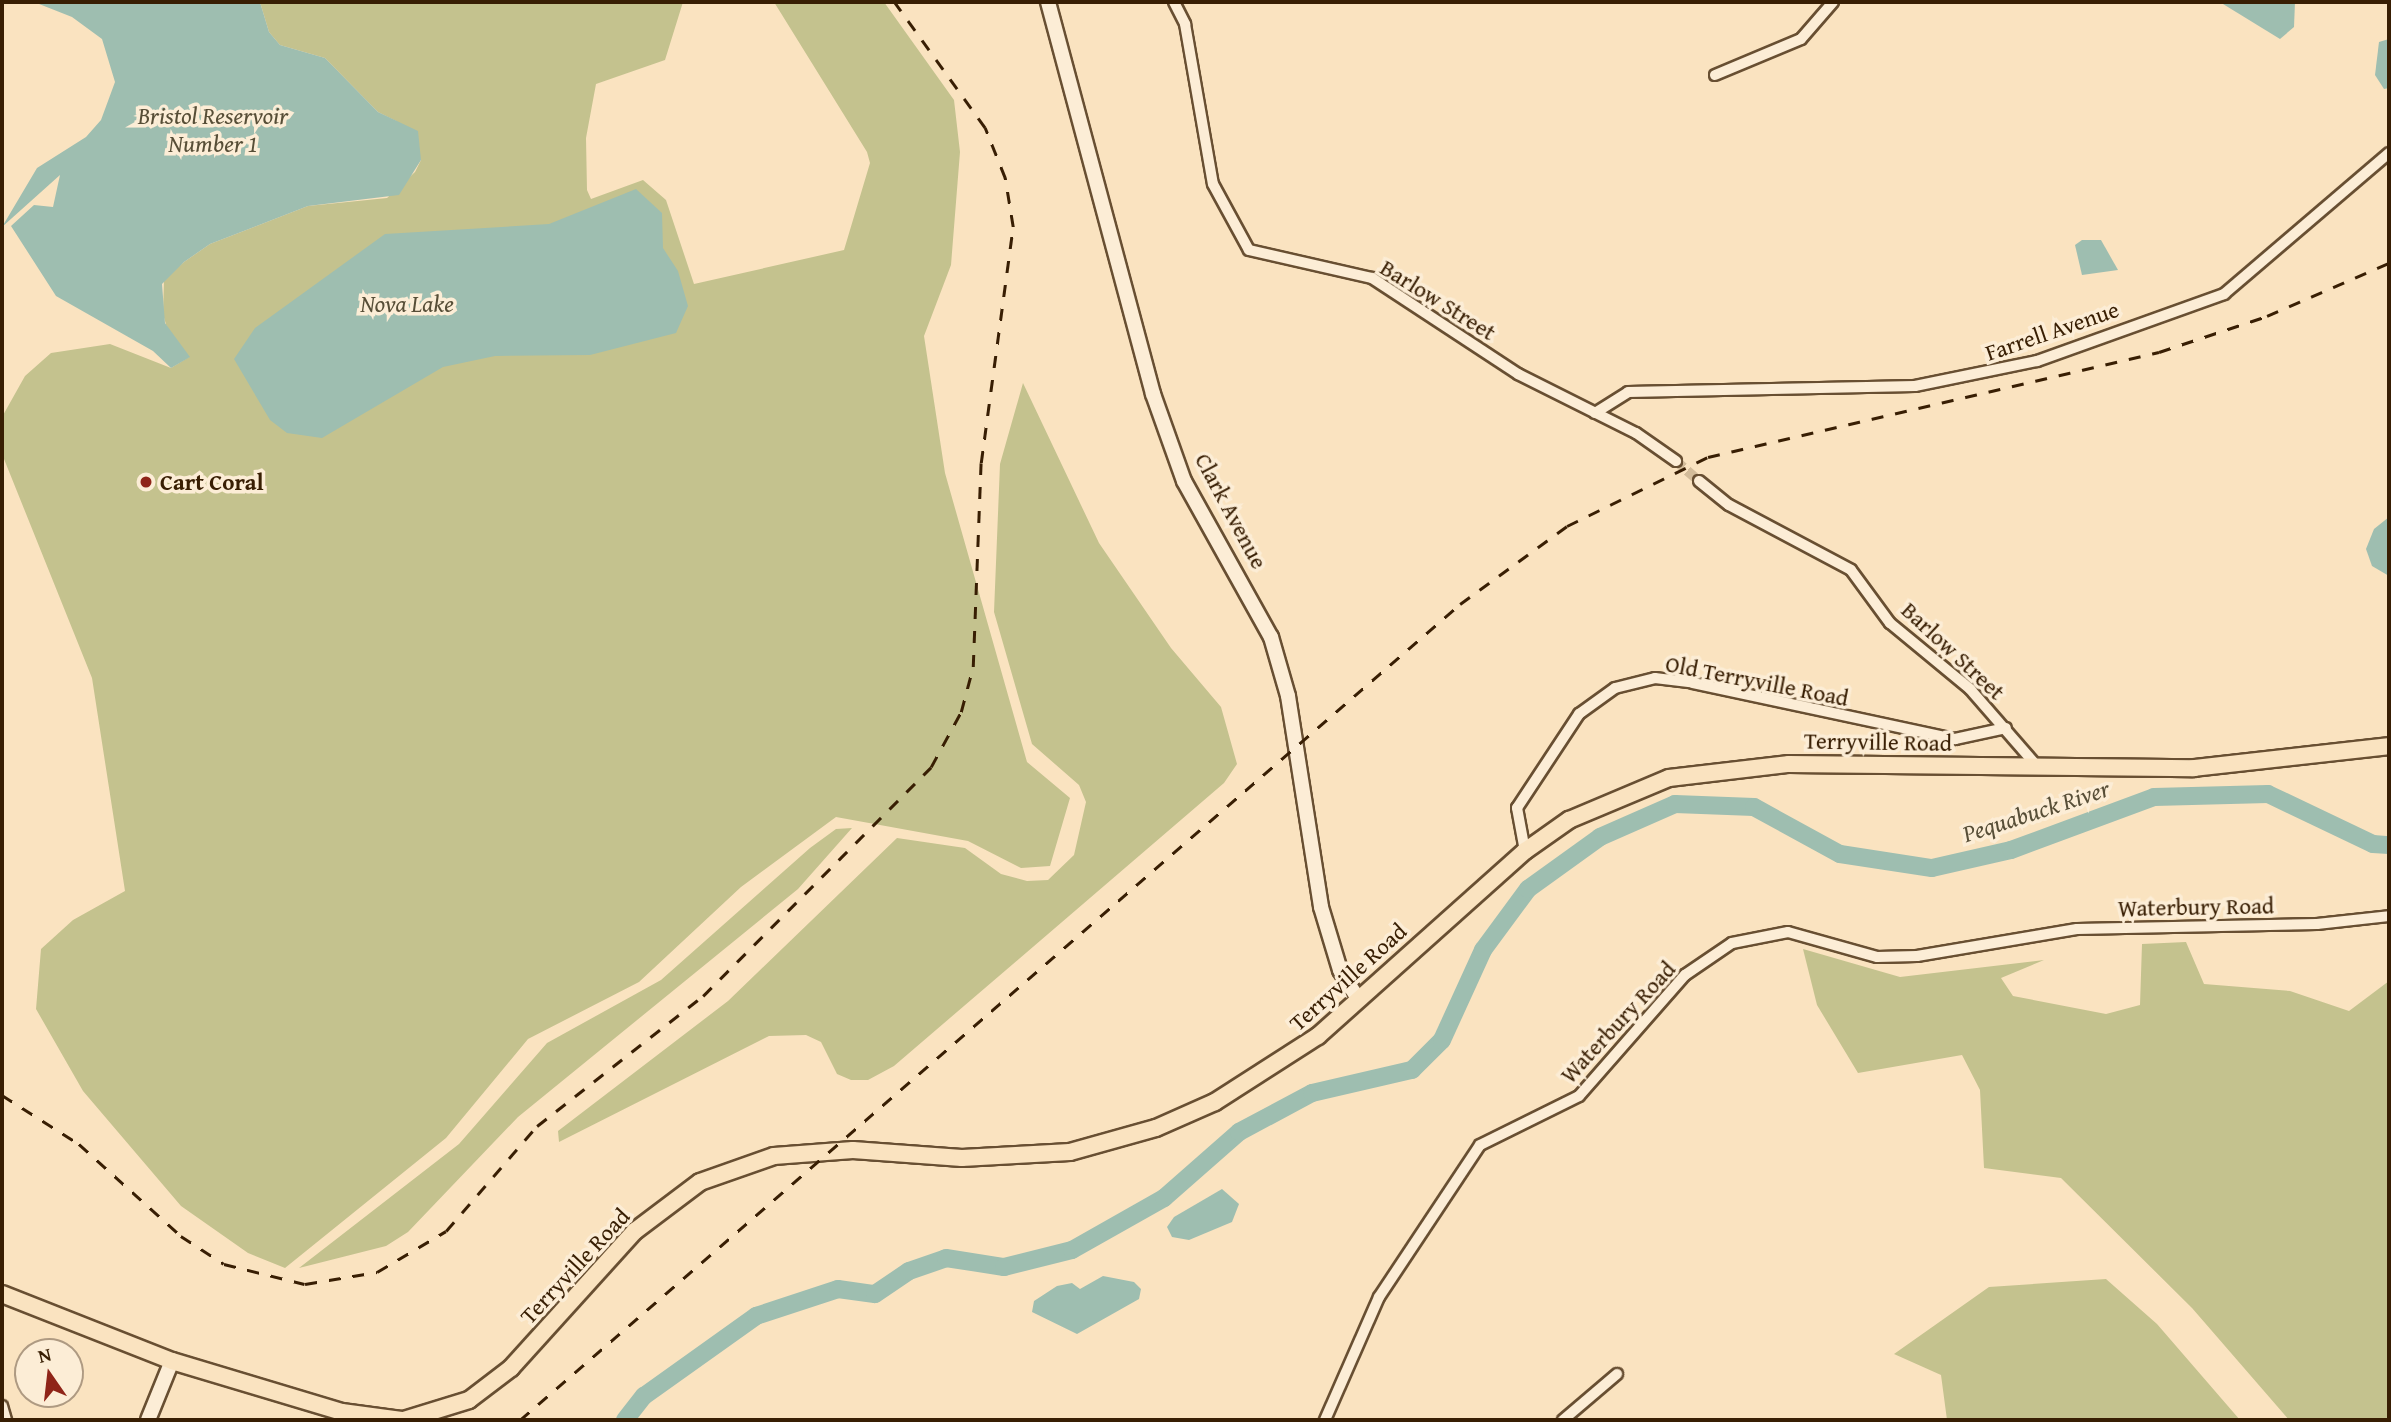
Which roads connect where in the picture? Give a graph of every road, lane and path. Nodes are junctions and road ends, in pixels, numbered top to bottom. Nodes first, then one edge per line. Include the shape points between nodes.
1 (1048, 2) edge
2 (1174, 2) edge
3 (1833, 2) edge
4 (1714, 75) dead end
5 (2389, 153) edge
6 (1595, 413) junction
7 (1676, 461) tunnel mouth
8 (1699, 481) tunnel mouth
9 (2006, 728) junction
10 (2389, 746) edge
11 (2038, 767) junction
12 (1525, 851) junction
13 (2389, 916) edge
14 (1357, 999) junction
15 (2, 1294) edge
16 (172, 1361) junction
17 (1617, 1374) dead end
18 (2, 1406) edge
19 (6, 1420) edge
20 (148, 1420) edge
21 (402, 1420) edge
22 (1325, 1420) edge
23 (1563, 1420) edge

1 - 14 main road, Clark Avenue via 1153,394 1184,481 1271,637 1288,696 1321,907 1340,970
2 - 6 street, Barlow Street via 1185,24 1213,184 1249,250 1372,278 1518,374
3 - 4 street via 1801,38
5 - 6 street, Farrell Avenue via 2224,293 2037,361 1915,386 1628,392
6 - 7 street, Barlow Street
8 - 9 street, Barlow Street via 1729,505 1843,563 1890,623 1970,689
9 - 11 street, Barlow Street
9 - 12 street, Old Terryville Road via 1955,739 1693,683 1655,678 1615,688 1579,714 1517,808
10 - 11 highway, Terryville Road via 2194,768
11 - 12 highway, Terryville Road via 1789,764 1705,771 1620,795
12 - 14 highway, Terryville Road
13 - 22 street, Waterbury Road via 2077,929 1917,956 1877,957 1788,932 1731,943 1685,975 1579,1096 1480,1145 1379,1297
14 - 21 highway, Terryville Road via 1247,1085 1132,1136 1070,1152 962,1158 853,1150 774,1157 700,1182 635,1231 511,1368 469,1400
15 - 16 highway, Terryville Road
16 - 20 main road
16 - 21 highway, Terryville Road via 342,1412
17 - 23 street
18 - 19 street

